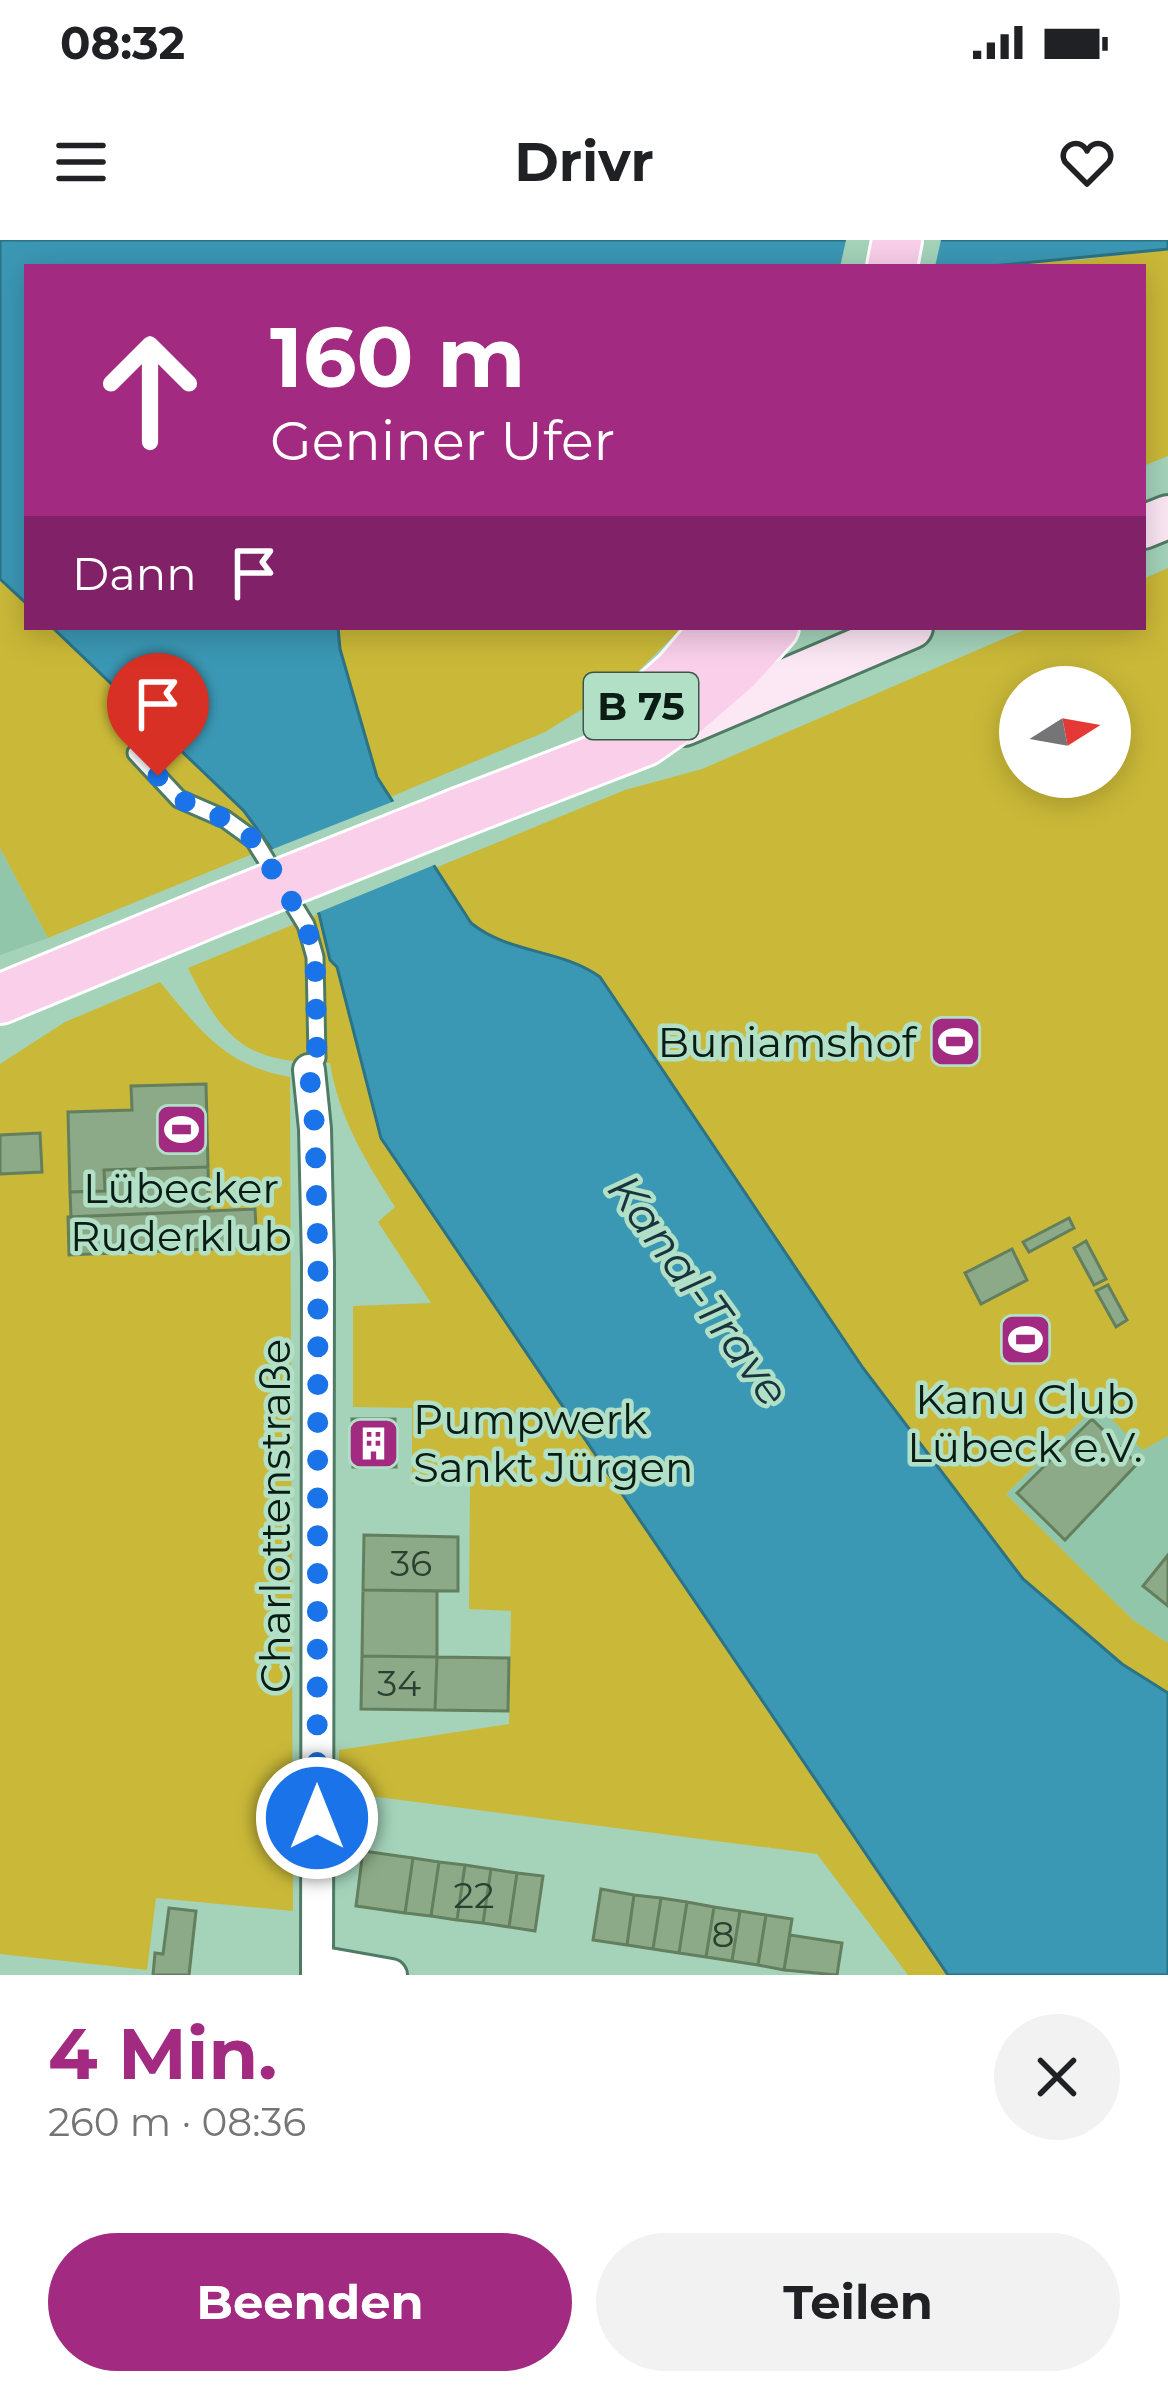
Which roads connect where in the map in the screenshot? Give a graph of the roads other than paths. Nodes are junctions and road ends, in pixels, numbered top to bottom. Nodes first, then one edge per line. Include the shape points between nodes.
1 (714, 630) edge
2 (771, 630) edge
3 (904, 630) edge
4 (645, 741) junction
5 (136, 753) dead end
6 (556, 775) junction
7 (0, 1000) edge
8 (309, 1070) joint
9 (317, 1968) edge
10 (392, 1975) edge

1 - 6 main road, B 75 via 662,687
2 - 4 main road, B 75
3 - 4 main road
4 - 6 main road, B 75
5 - 8 lane via 179,799 254,840 306,925 315,956 317,1058
6 - 7 main road, B 75, bridge
8 - 9 street, Charlottenstraße
9 - 10 street

